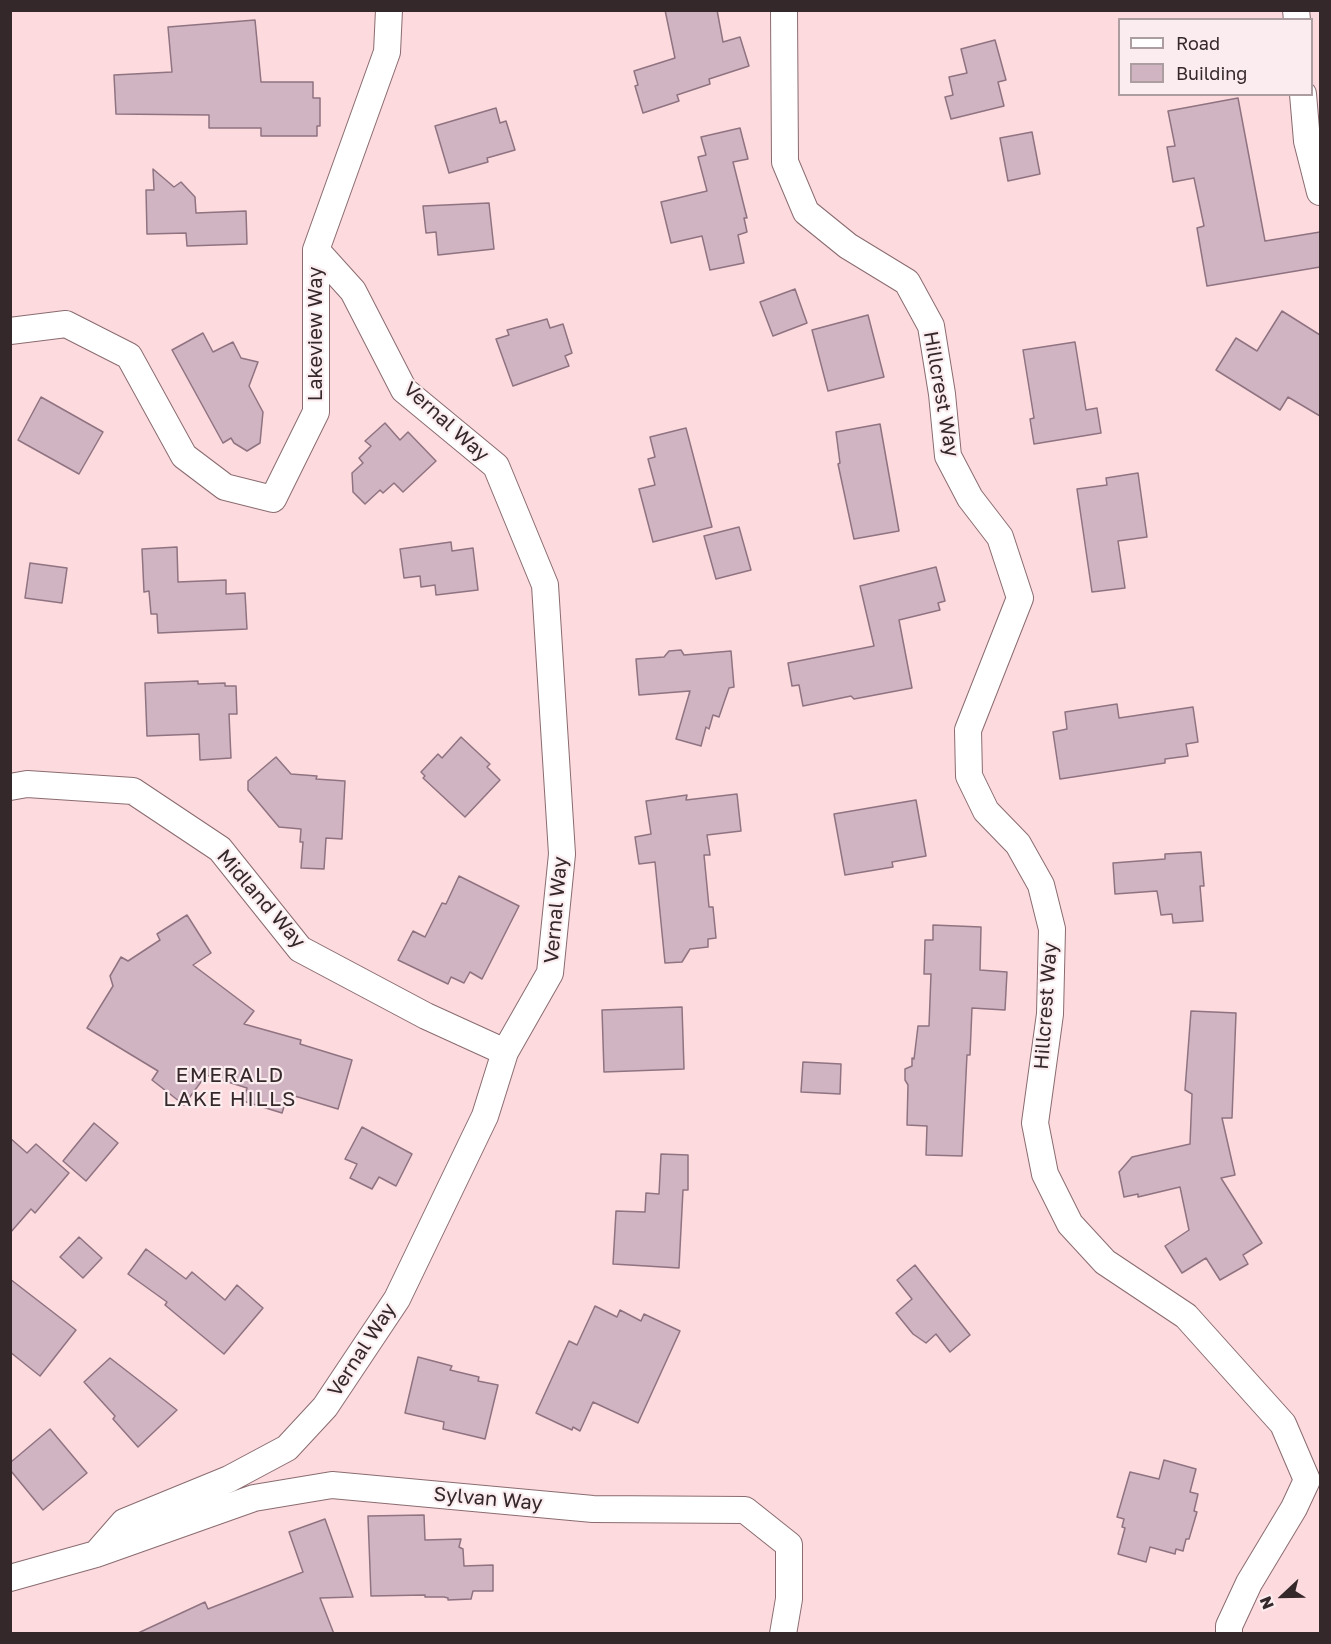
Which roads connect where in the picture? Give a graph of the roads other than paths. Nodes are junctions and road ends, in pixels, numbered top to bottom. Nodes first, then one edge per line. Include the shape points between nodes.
1 (389, 10) edge
2 (784, 10) edge
3 (1303, 96) edge
4 (1320, 192) edge
5 (316, 250) junction
6 (10, 331) edge
7 (10, 787) edge
8 (505, 1052) junction
9 (96, 1554) junction
10 (10, 1578) edge
11 (783, 1634) edge
12 (1229, 1634) edge

1 - 5 street, Lakeview Way via 387,52
2 - 12 street, Hillcrest Way via 785,162 806,212 848,246 907,282 931,326 948,456 970,498 1000,537 1020,598 968,730 969,776 986,812 1018,844 1041,885 1052,929 1050,1014 1035,1123 1045,1174 1070,1224 1105,1262 1186,1316 1283,1424 1307,1480 1249,1583
3 - 4 street via 1307,141
5 - 6 street, Lakeview Way via 316,412 273,499 225,487 184,456 129,356 66,324
5 - 8 street, Vernal Way via 353,291 404,390 496,466 545,585 562,854 550,973
7 - 8 street, Midland Way via 27,784 133,791 220,849 300,949 426,1016
8 - 9 street, Vernal Way via 485,1116 397,1299 325,1407 287,1448 229,1479 124,1522
9 - 10 street
9 - 11 street, Sylvan Way via 255,1498 332,1485 593,1509 745,1510 789,1545 789,1599

